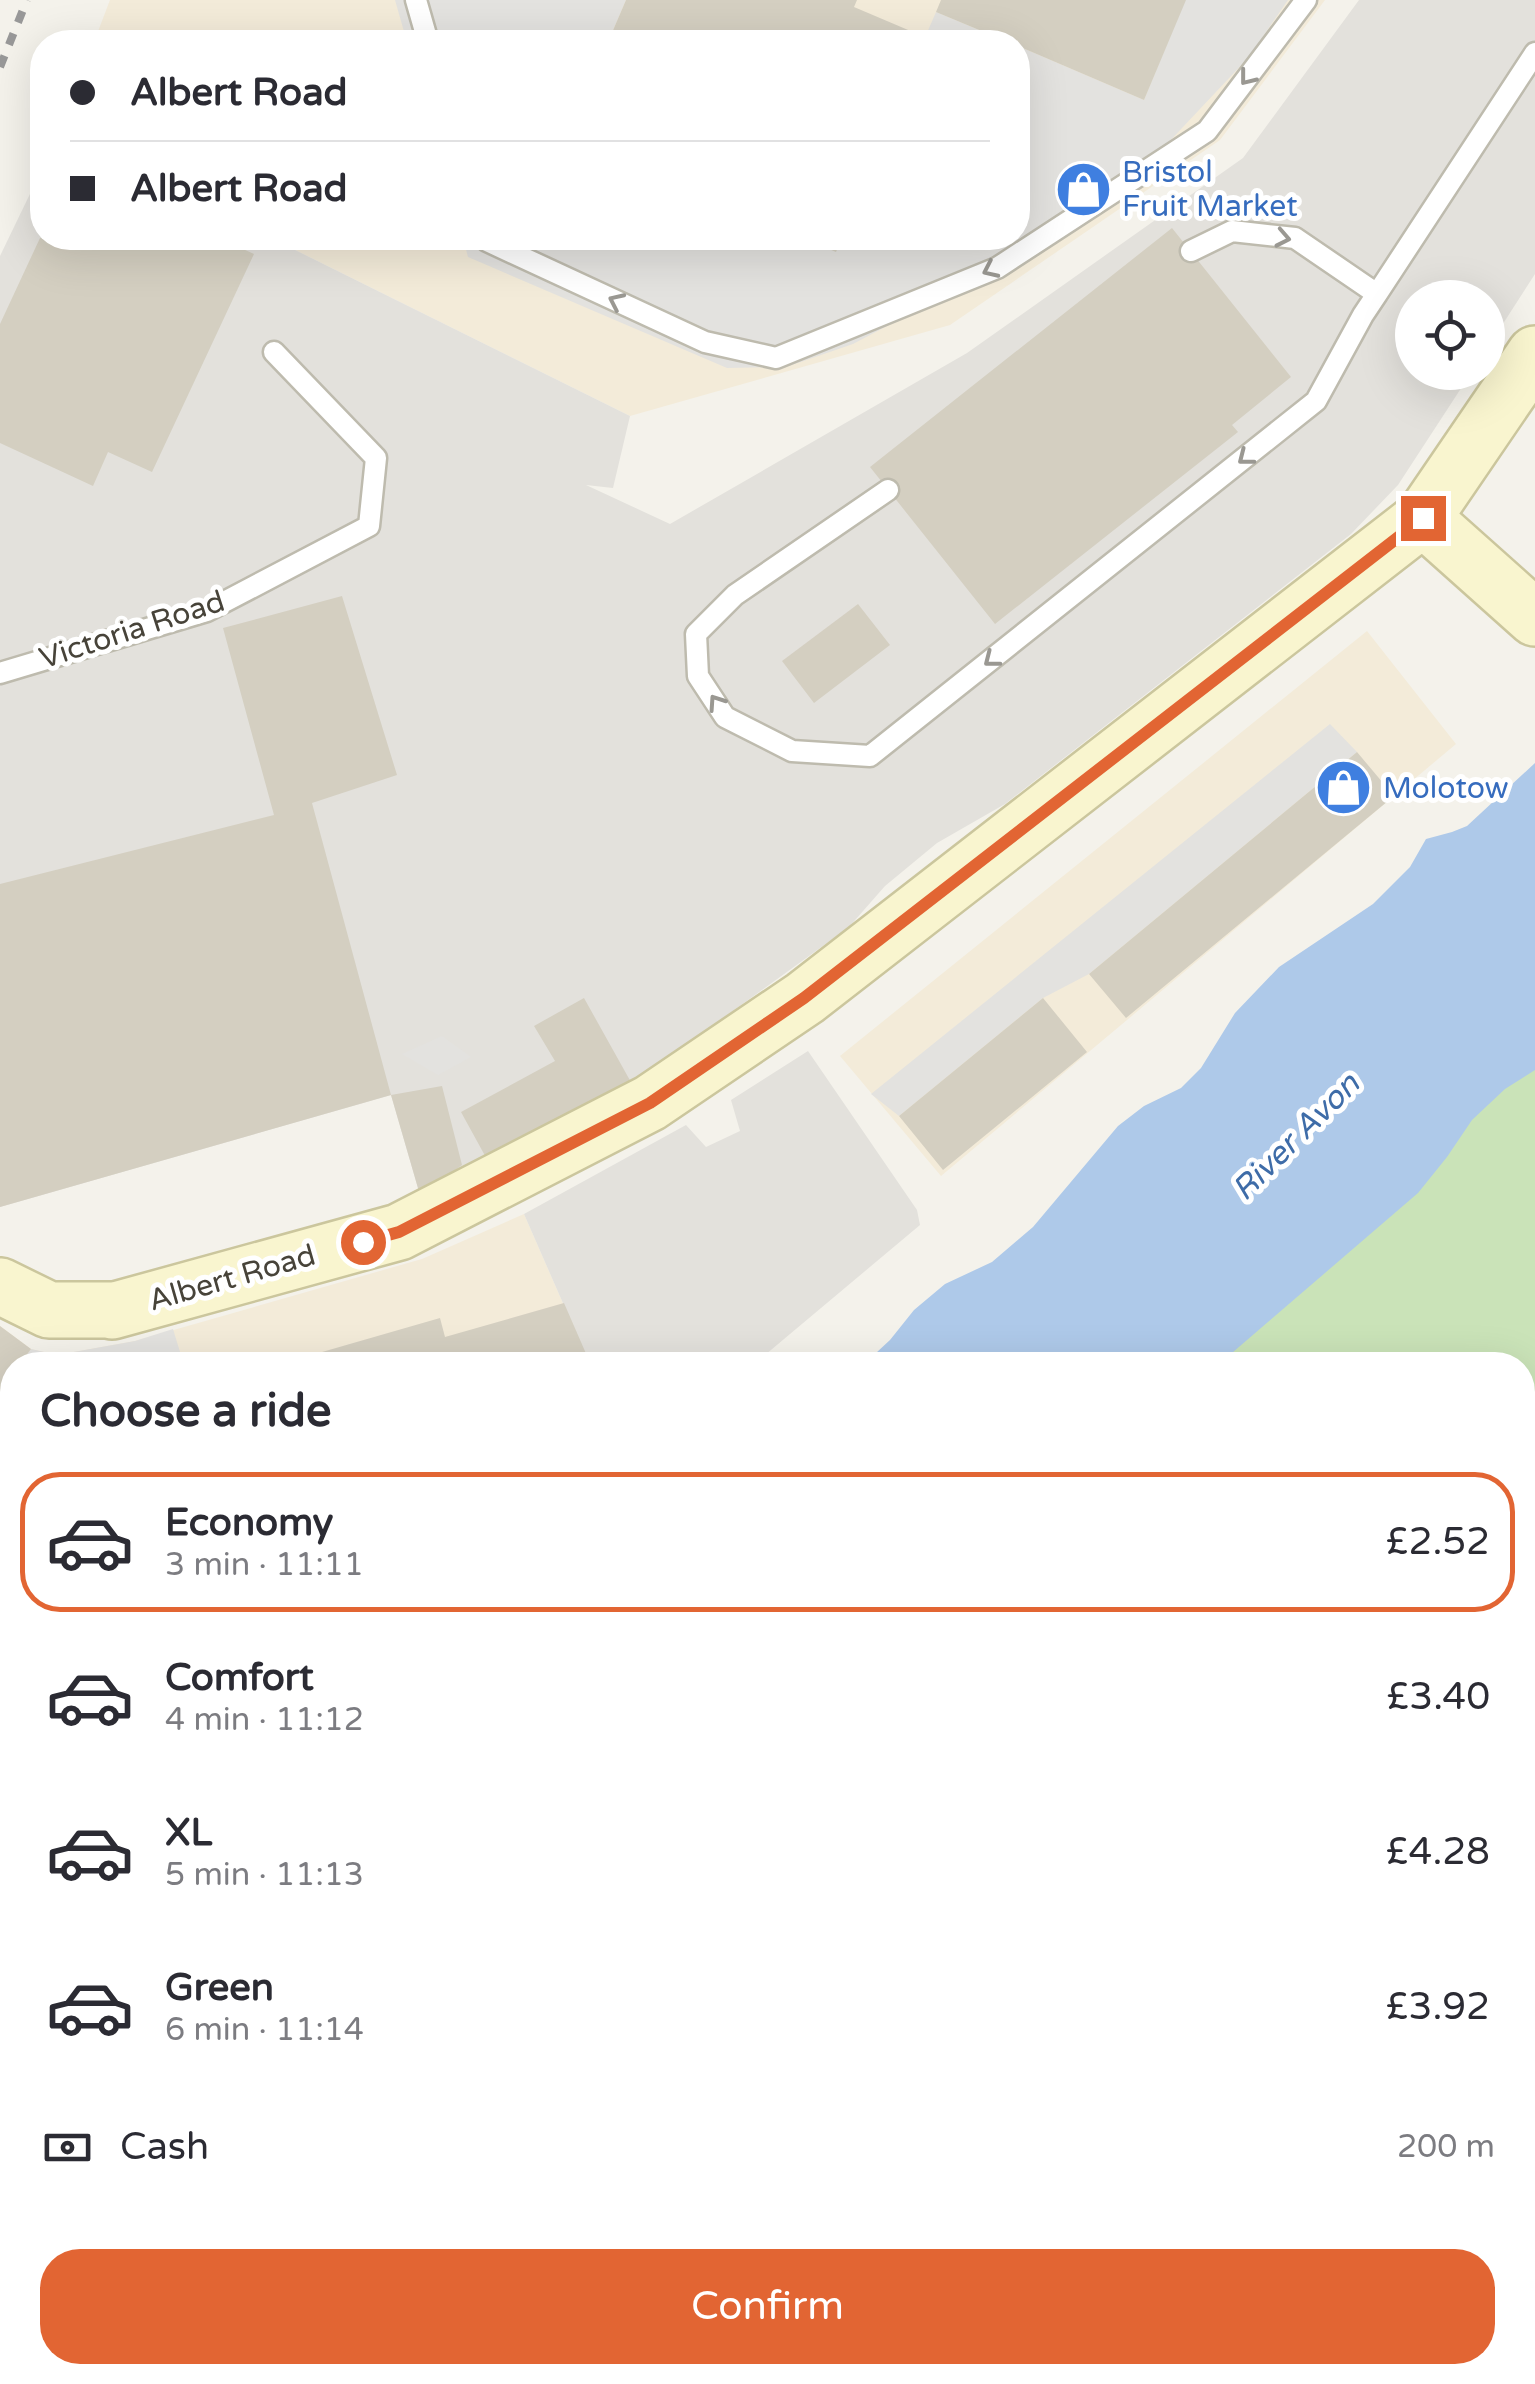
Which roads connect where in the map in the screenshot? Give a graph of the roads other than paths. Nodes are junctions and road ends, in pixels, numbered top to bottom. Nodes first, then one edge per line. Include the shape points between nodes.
1 (416, 0) edge
2 (1306, 0) edge
3 (425, 30) edge
4 (1535, 54) edge
5 (1030, 246) edge
6 (508, 250) edge
7 (1024, 250) edge
8 (1191, 251) dead end
9 (1377, 294) junction
10 (274, 352) dead end
11 (1535, 354) edge
12 (888, 490) dead end
13 (1423, 518) junction
14 (1535, 618) edge
15 (0, 673) edge
16 (0, 1286) edge

1 - 3 lane
2 -> 5 lane via 1206,131
4 - 9 lane
7 -> 6 lane via 997,268 776,358 705,342
8 -> 9 lane via 1232,231 1295,238
9 -> 12 lane via 1316,402 870,756 792,751 725,717 698,676 696,634 735,595
10 - 15 lane, Victoria Road via 376,458 369,526 206,610
11 - 13 street, Albert Road
13 - 14 street
13 - 16 street, Albert Road via 804,998 650,1103 399,1232 112,1312 49,1310

